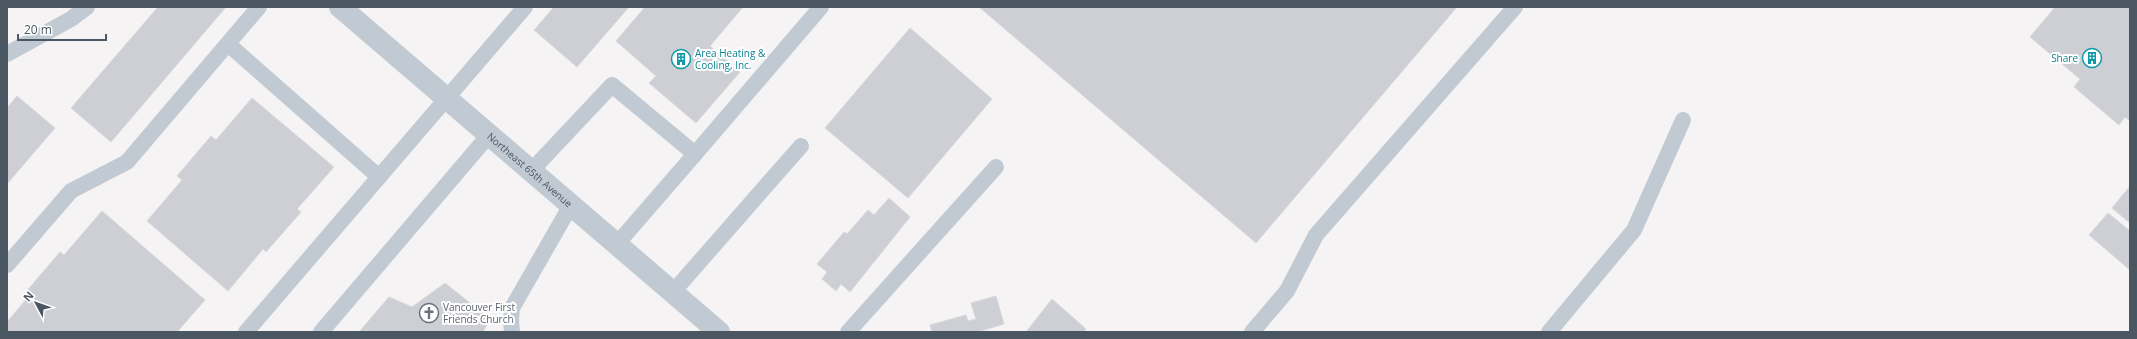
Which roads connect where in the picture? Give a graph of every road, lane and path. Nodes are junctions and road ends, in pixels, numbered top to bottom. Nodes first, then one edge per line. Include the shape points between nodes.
1 (87, 7) edge
2 (259, 7) edge
3 (525, 7) edge
4 (821, 7) edge
5 (1515, 7) edge
6 (348, 9) edge
7 (228, 44) junction
8 (7, 54) edge
9 (446, 98) junction
10 (1683, 120) dead end
11 (489, 135) junction
12 (801, 146) dead end
13 (695, 154) junction
14 (996, 167) dead end
15 (532, 171) junction
16 (379, 176) junction
17 (571, 205) junction
18 (617, 244) junction
19 (7, 265) edge
20 (673, 292) junction
21 (246, 332) edge
22 (321, 332) edge
23 (512, 332) edge
24 (719, 332) edge
25 (848, 332) edge
26 (1252, 332) edge
27 (1549, 332) edge

1 - 8 lane via 71,19
2 - 7 lane
3 - 9 lane
4 - 13 lane
5 - 26 lane via 1316,235 1286,291
6 - 9 street, Northeast 65th Avenue
7 - 16 lane
7 - 19 lane via 127,162 71,191
9 - 11 street, Northeast 65th Avenue
9 - 16 lane
10 - 27 lane via 1634,230
11 - 15 street, Northeast 65th Avenue
11 - 22 lane
12 - 20 lane
13 - 15 lane via 612,85
13 - 18 lane
14 - 25 lane
15 - 17 street, Northeast 65th Avenue
16 - 21 lane
17 - 18 street, Northeast 65th Avenue
17 - 23 lane via 512,308
18 - 20 street, Northeast 65th Avenue
20 - 24 street, Northeast 65th Avenue

